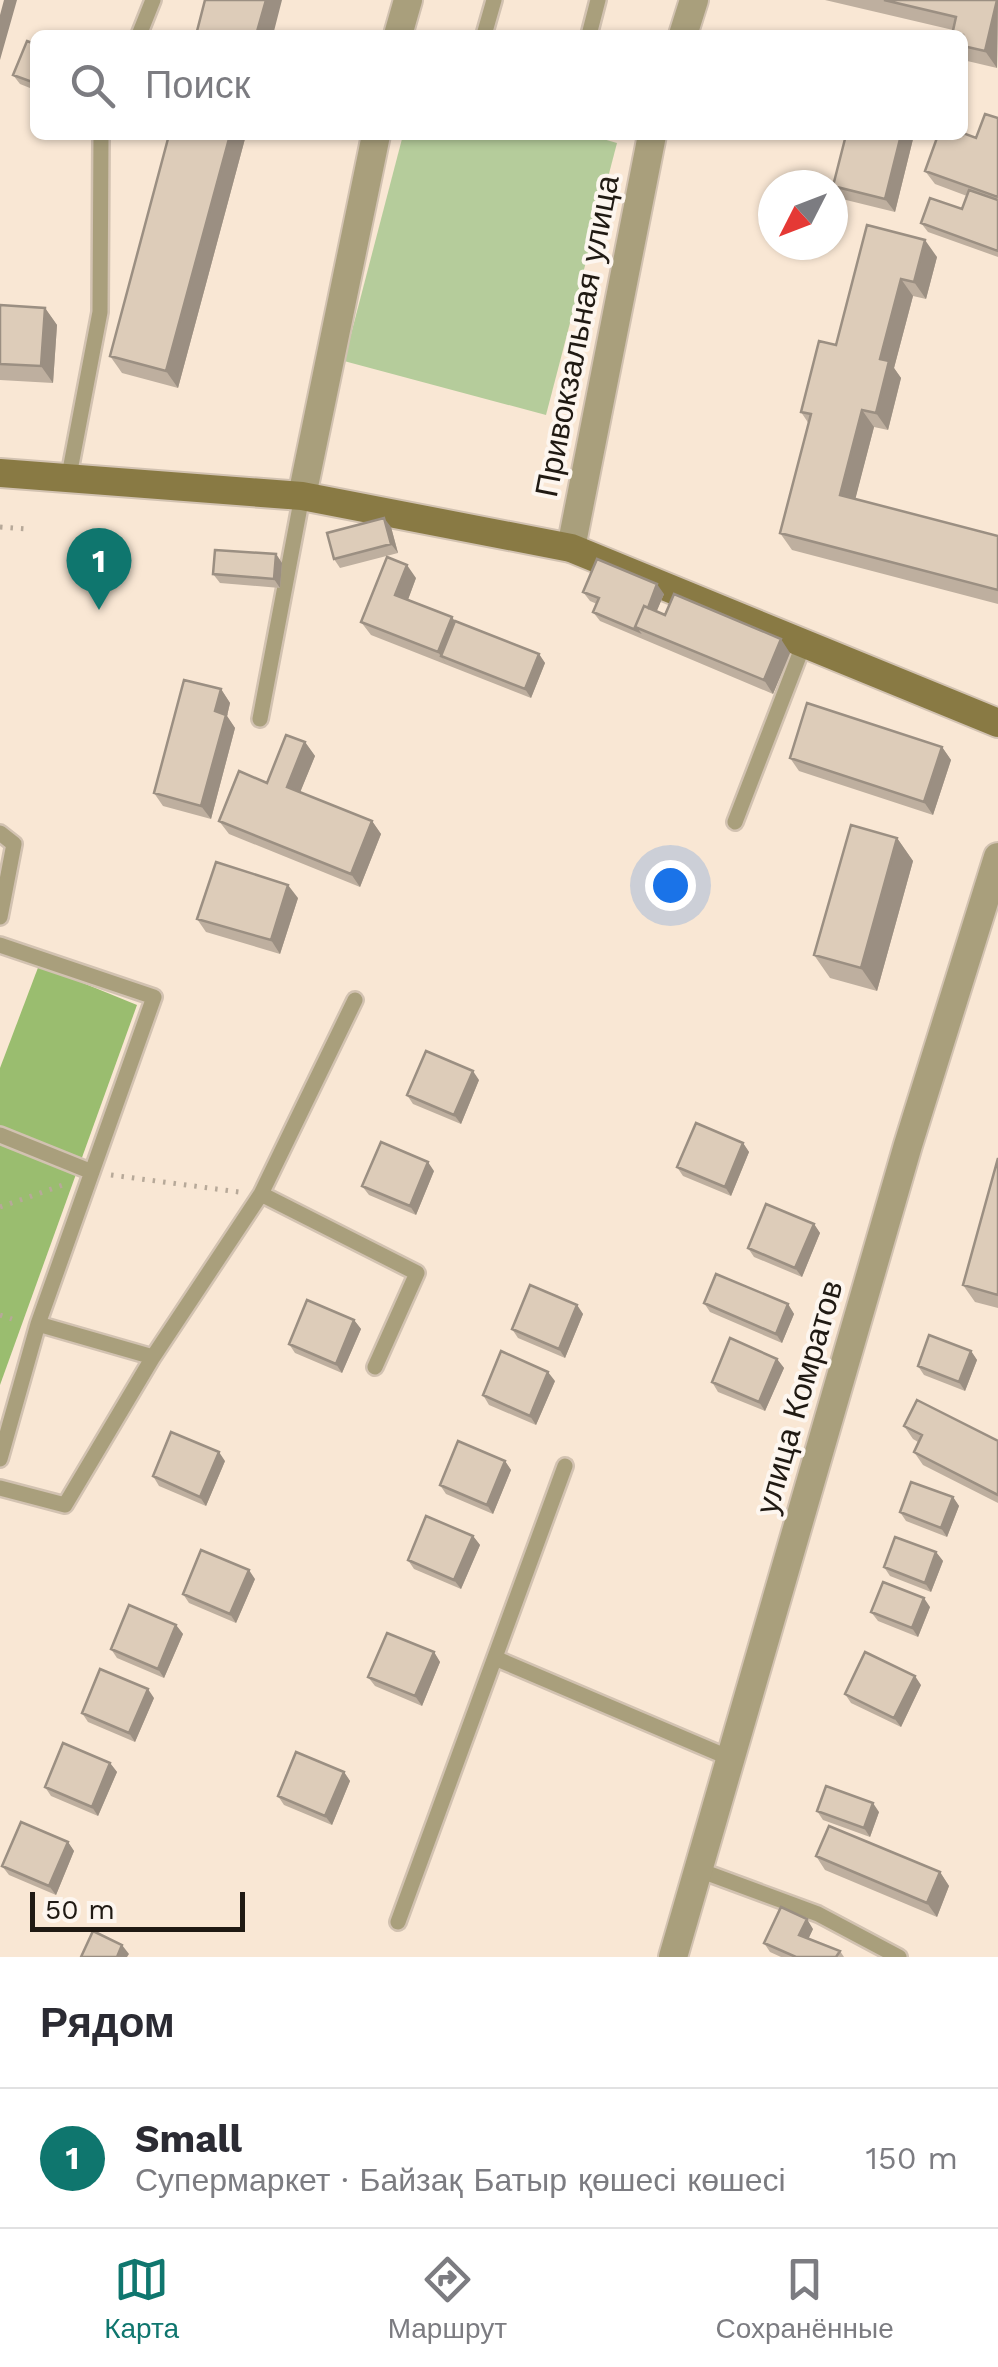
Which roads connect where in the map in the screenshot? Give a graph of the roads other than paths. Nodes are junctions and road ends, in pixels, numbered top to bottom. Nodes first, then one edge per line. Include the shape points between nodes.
1 (153, 0) edge
2 (408, 0) edge
3 (494, 0) edge
4 (598, 0) edge
5 (694, 0) edge
6 (141, 30) edge
7 (399, 30) edge
8 (485, 30) edge
9 (590, 30) edge
10 (685, 30) edge
11 (101, 140) edge
12 (375, 140) edge
13 (648, 140) edge
14 (0, 474) edge
15 (68, 480) junction
16 (302, 496) junction
17 (571, 548) junction
18 (804, 644) junction
19 (260, 719) dead end
20 (998, 723) edge
21 (735, 822) dead end
22 (0, 833) edge
23 (998, 857) edge
24 (0, 917) edge
25 (0, 945) edge
26 (354, 1000) dead end
27 (0, 1135) edge
28 (92, 1172) junction
29 (261, 1194) junction
30 (38, 1324) junction
31 (153, 1358) junction
32 (375, 1367) dead end
33 (0, 1458) edge
34 (565, 1466) dead end
35 (0, 1488) edge
36 (494, 1658) junction
37 (732, 1758) junction
38 (699, 1870) junction
39 (398, 1922) dead end
40 (674, 1957) edge
41 (900, 1957) edge

1 - 6 lane
2 - 7 street
3 - 8 lane
4 - 9 lane
5 - 10 street
11 - 15 lane via 100,312
12 - 16 street
13 - 17 street, Привокзальная улица
14 - 15 main road
15 - 16 main road
16 - 17 main road
16 - 19 lane
17 - 18 main road
18 - 20 main road
18 - 21 lane
22 - 24 lane via 14,844
23 - 37 street, улица Комратов via 908,1144
25 - 28 lane via 154,996
26 - 29 lane
27 - 28 lane
28 - 30 lane
29 - 31 lane
29 - 32 lane via 417,1273
30 - 31 lane
30 - 33 lane
31 - 35 lane via 65,1504
34 - 36 lane
36 - 37 lane
36 - 39 lane
37 - 38 street, улица Комратов
38 - 40 street, улица Комратов
38 - 41 lane via 818,1914

